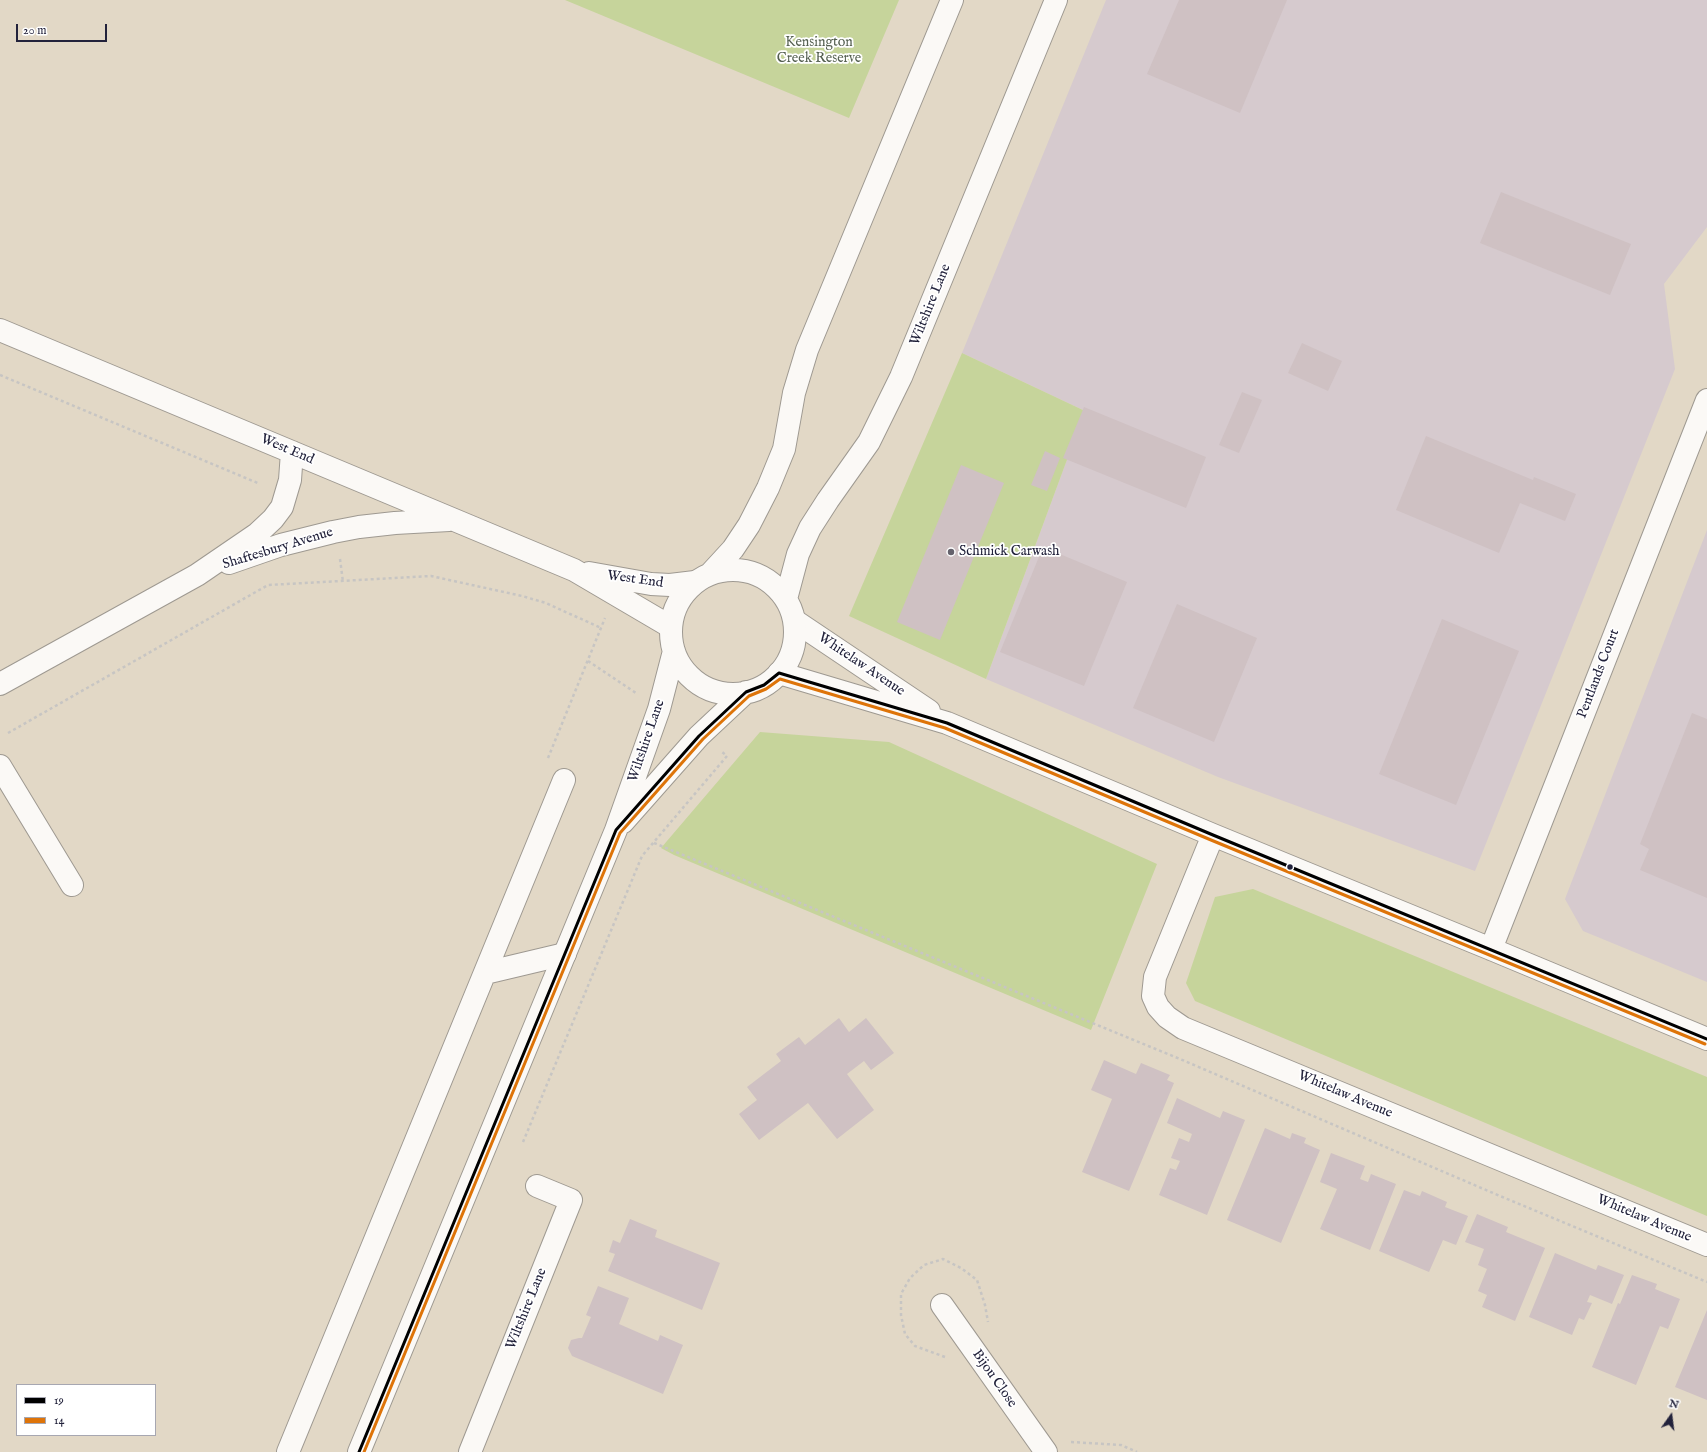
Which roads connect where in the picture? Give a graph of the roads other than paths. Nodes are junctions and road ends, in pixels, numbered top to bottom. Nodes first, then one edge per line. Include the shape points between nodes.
1 (952, 0) edge
2 (1056, 0) edge
3 (0, 330) edge
4 (1707, 400) edge
5 (292, 452) junction
6 (454, 520) junction
7 (574, 570) junction
8 (197, 575) junction
9 (703, 578) junction
10 (786, 599) junction
11 (794, 621) junction
12 (671, 627) junction
13 (674, 651) junction
14 (779, 673) junction
15 (0, 684) edge
16 (746, 692) junction
17 (947, 723) junction
18 (0, 766) edge
19 (564, 780) dead end
20 (616, 830) junction
21 (1213, 835) junction
22 (72, 885) dead end
23 (1491, 949) junction
24 (565, 954) junction
25 (485, 972) junction
26 (1707, 1039) edge
27 (537, 1186) dead end
28 (1707, 1245) edge
29 (942, 1305) dead end
30 (288, 1452) edge
31 (359, 1452) edge
32 (470, 1452) edge
33 (1046, 1452) edge

1 - 9 street via 807,350 794,393 784,449 771,482 749,525 733,549
2 - 10 street, Wiltshire Lane via 901,377 869,442 810,528 798,554
3 - 5 street, West End
4 - 23 street, Pentlands Court
5 - 6 street, West End
5 - 8 street, Shaftesbury Avenue via 291,470 282,507 266,526
6 - 7 street, West End
6 - 8 street, Shaftesbury Avenue via 388,524 333,532 281,545
7 - 9 street, West End via 651,584 670,585
7 - 12 street, West End
8 - 15 street, Shaftesbury Avenue
9 - 10 street via 727,570 743,570 768,580
9 - 12 street via 683,594 675,610
10 - 11 street
11 - 14 street via 795,640 790,658
11 - 17 street, Whitelaw Avenue
12 - 13 street
13 - 16 street via 685,671 702,686 723,693
13 - 20 street, Wiltshire Lane via 659,709
14 - 16 street via 764,685
14 - 17 street, Whitelaw Avenue
16 - 20 street, Wiltshire Lane via 699,736
17 - 21 street, Whitelaw Avenue
18 - 22 street
19 - 25 street
20 - 24 street, Wiltshire Lane
21 - 23 street, Whitelaw Avenue
21 - 28 street, Whitelaw Avenue via 1158,967 1153,985 1155,1002 1167,1017 1184,1028
23 - 26 street, Whitelaw Avenue
24 - 25 street
24 - 31 street, Wiltshire Lane
25 - 30 street
27 - 32 street, Wiltshire Lane via 571,1200
29 - 33 street, Bijou Close

